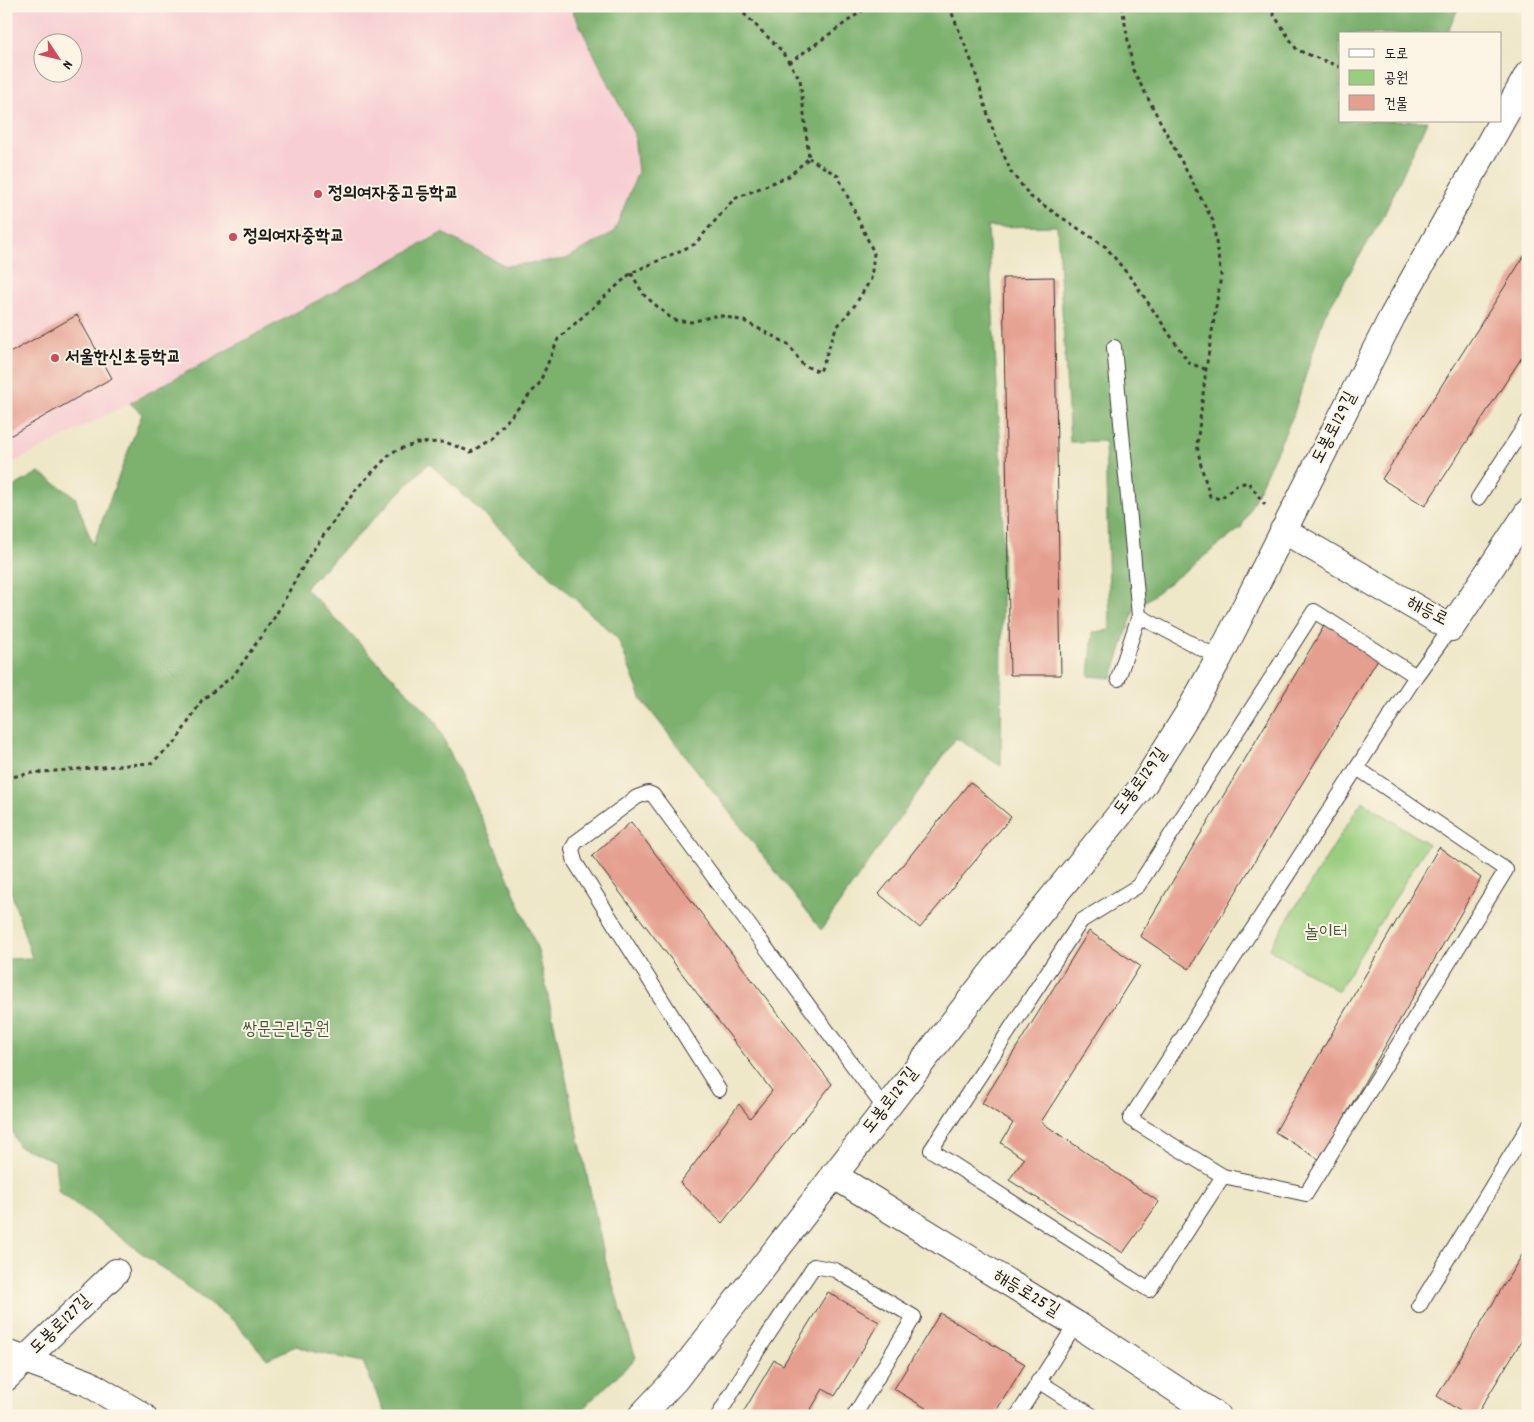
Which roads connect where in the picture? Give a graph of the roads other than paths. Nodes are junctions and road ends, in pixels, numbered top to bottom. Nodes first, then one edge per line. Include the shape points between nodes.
1 (1524, 88) edge
2 (1114, 347) dead end
3 (1528, 420) edge
4 (1478, 498) dead end
5 (1528, 512) edge
6 (1283, 530) junction
7 (1139, 616) junction
8 (1451, 628) junction
9 (1219, 658) junction
10 (1416, 676) junction
11 (1118, 680) dead end
12 (1357, 768) junction
13 (719, 1090) dead end
14 (885, 1109) junction
15 (1528, 1127) edge
16 (833, 1175) junction
17 (1223, 1176) junction
18 (116, 1272) dead end
19 (1419, 1306) dead end
20 (1076, 1324) junction
21 (12, 1364) edge
22 (1038, 1381) junction
23 (143, 1416) edge
24 (641, 1416) edge
25 (718, 1416) edge
26 (854, 1416) edge
27 (1017, 1416) edge
28 (1093, 1416) edge
29 (1217, 1416) edge

1 - 6 street, 도봉로129길 via 1392,317
2 - 7 lane
3 - 4 lane
5 - 8 street, 해등로
6 - 8 street, 해등로
6 - 9 street, 도봉로129길
7 - 9 lane
7 - 11 lane
8 - 10 lane
9 - 14 street, 도봉로129길 via 1142,787
10 - 12 lane
10 - 17 lane via 1314,611 1138,886 1081,921 931,1150 1149,1290
12 - 17 lane via 1130,1119
12 - 17 lane via 1506,870 1306,1194
13 - 14 lane via 575,862 572,849 576,842 637,797 648,793 653,795
14 - 16 street, 도봉로129길
15 - 19 lane
16 - 20 street, 해등로25길
16 - 24 street, 도봉로129길 via 675,1380
18 - 21 street, 도봉로127길
20 - 22 lane
20 - 29 street, 해등로25길
21 - 23 street via 88,1383
22 - 27 lane
22 - 28 lane
25 - 26 lane via 814,1266 835,1270 914,1317

